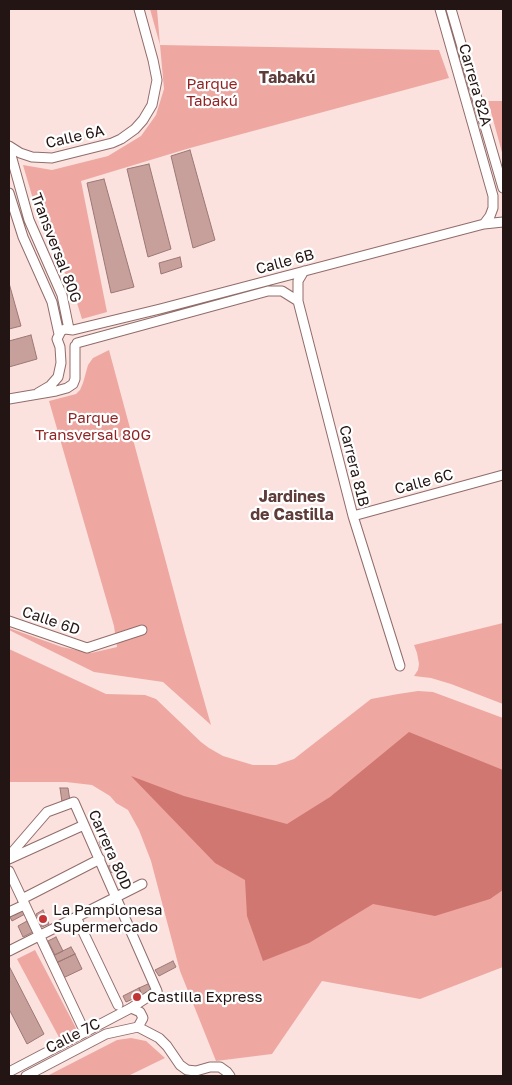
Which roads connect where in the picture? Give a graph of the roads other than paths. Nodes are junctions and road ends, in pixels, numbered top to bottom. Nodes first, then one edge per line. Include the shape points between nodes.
1 (139, 9) edge
2 (440, 9) edge
3 (451, 9) edge
4 (9, 147) edge
5 (503, 188) edge
6 (9, 194) edge
7 (503, 222) edge
8 (484, 224) junction
9 (304, 271) junction
10 (298, 301) junction
11 (71, 330) junction
12 (58, 334) junction
13 (76, 345) junction
14 (60, 347) junction
15 (38, 393) junction
16 (9, 399) edge
17 (503, 475) edge
18 (353, 516) junction
19 (9, 621) edge
20 (142, 630) dead end
21 (400, 666) dead end
22 (84, 825) junction
23 (9, 857) edge
24 (100, 859) junction
25 (9, 874) edge
26 (142, 884) dead end
27 (116, 897) junction
28 (23, 902) junction
29 (9, 912) edge
30 (76, 917) junction
31 (39, 936) junction
32 (9, 951) edge
33 (157, 991) joint
34 (118, 1005) dead end
35 (131, 1008) junction
36 (82, 1026) dead end
37 (138, 1027) junction
38 (9, 1072) edge
39 (26, 1076) edge
40 (230, 1076) edge

1 - 4 street, Calle 6A via 156,72 152,105 135,129 121,139 64,156 41,158
2 - 8 street, Carrera 82A via 493,196 494,208
3 - 5 street, Carrera 82A
4 - 11 street, Transversal 80G via 29,220 62,295
6 - 12 street, Transversal 80G via 23,237 52,302
7 - 8 street, Calle 6B
8 - 9 street, Calle 6B
9 - 10 street, Carrera 81B via 298,281
9 - 11 street, Calle 6B
10 - 13 street, Calle 6B via 282,291 268,291
10 - 18 street, Carrera 81B
11 - 12 street
11 - 13 street via 78,336
12 - 14 street
13 - 14 street via 70,350
13 - 15 street via 72,384 67,388
14 - 15 street via 58,377
15 - 16 street
17 - 18 street, Calle 6C
18 - 21 street, Carrera 81B
19 - 20 street, Calle 6D via 87,648
22 - 23 street
22 - 23 street, Carrera 80D via 74,802 47,812
22 - 24 street, Carrera 80D
24 - 27 street, Carrera 80D
24 - 28 street
25 - 28 street
26 - 27 street
27 - 30 street
27 - 33 street, Carrera 80D
28 - 29 street
28 - 31 street
30 - 31 street
30 - 34 street
31 - 32 street
31 - 36 street
33 - 35 street, Calle 7C
35 - 37 street via 140,1012 143,1018
35 - 38 street, Calle 7C
37 - 39 street, Calle 7C via 106,1034
37 - 40 street via 159,1038 187,1070 220,1067

